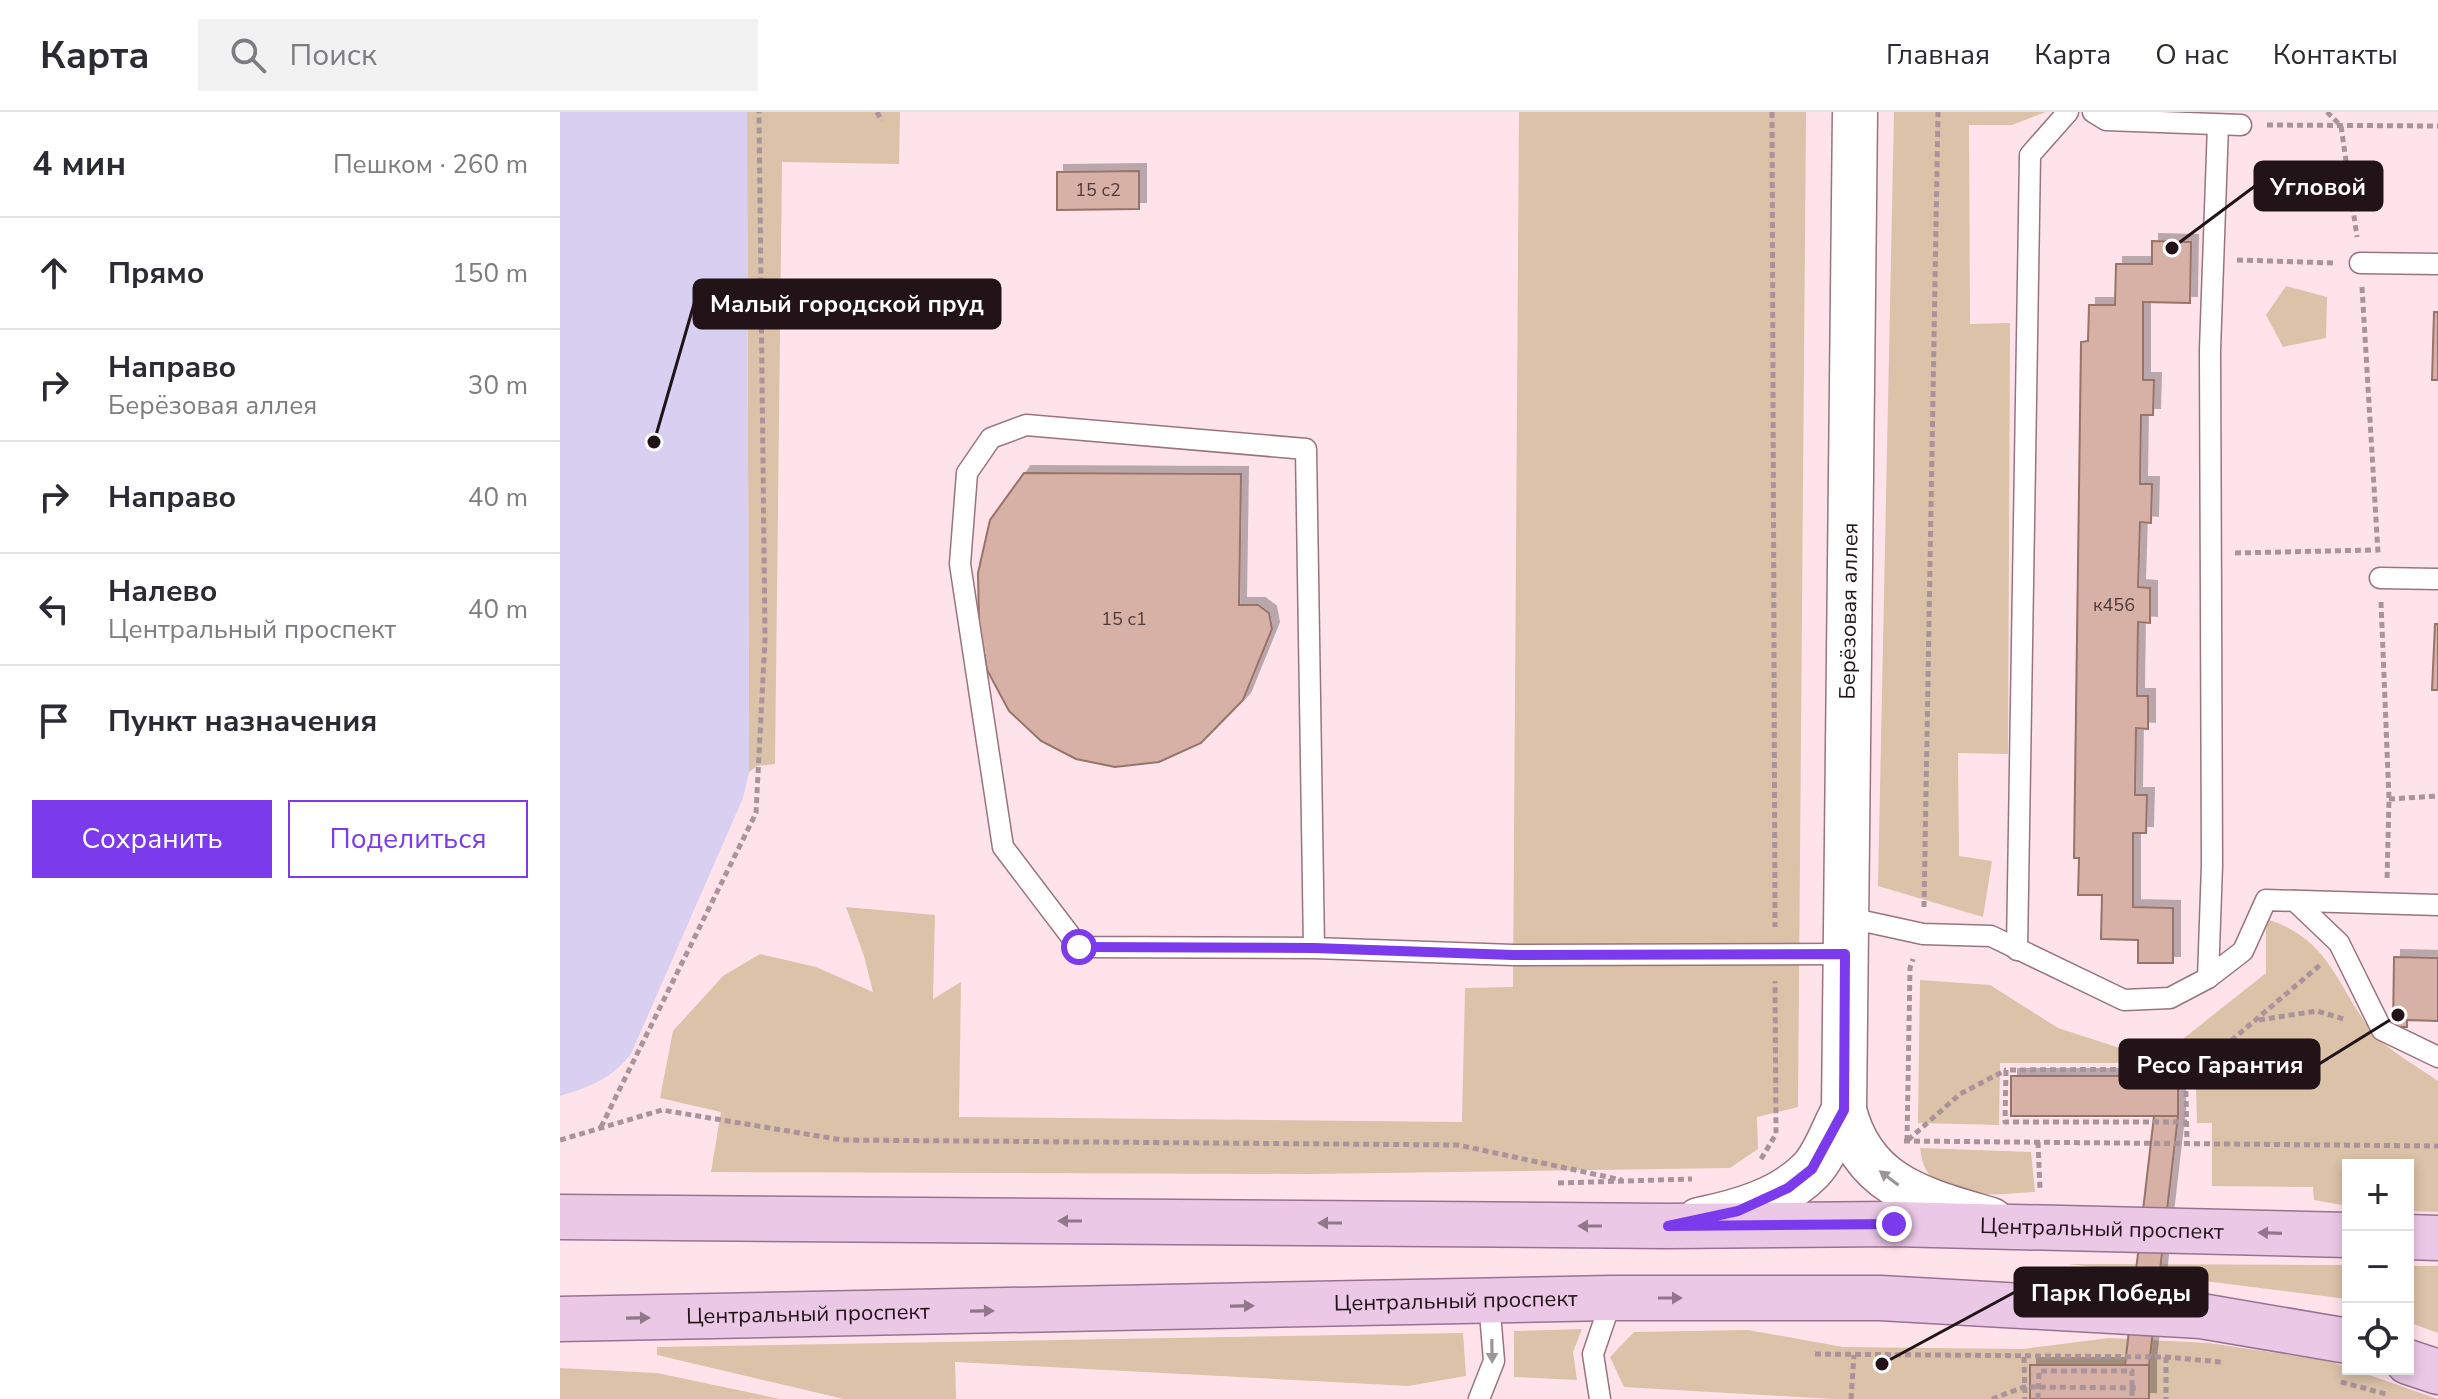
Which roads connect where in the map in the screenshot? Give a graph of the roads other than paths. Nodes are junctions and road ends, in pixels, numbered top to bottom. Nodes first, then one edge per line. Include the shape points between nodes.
1 (1855, 112) edge
2 (2068, 112) edge
3 (2093, 112) edge
4 (2218, 125) junction
5 (2241, 125) road end
6 (2360, 263) road end
7 (2438, 264) edge
8 (2380, 578) road end
9 (2438, 579) edge
10 (2295, 901) junction
11 (2438, 905) edge
12 (1845, 936) junction
13 (1314, 948) junction
14 (2017, 950) junction
15 (2208, 978) junction
16 (2438, 1057) edge
17 (1844, 1110) junction
18 (2027, 1210) junction
19 (560, 1217) edge
20 (1668, 1226) junction
21 (2342, 1235) edge
22 (2414, 1237) edge
23 (2438, 1238) edge
24 (1612, 1298) junction
25 (1489, 1301) junction
26 (560, 1319) edge
27 (2341, 1360) edge
28 (2438, 1372) edge
29 (2398, 1378) edge
30 (1479, 1399) edge
31 (1600, 1399) edge

1 - 12 street, Берёзовая аллея
2 - 14 lane via 2030,155
3 - 4 lane via 2106,120
4 - 5 lane
4 - 15 lane via 2210,350
6 - 7 lane
8 - 9 lane
10 - 11 lane
10 - 15 lane via 2266,900 2243,951
10 - 16 lane via 2339,943 2382,1030
12 - 13 lane via 1775,953 1513,955
12 - 14 lane via 1991,936
12 - 17 street, Берёзовая аллея
13 - 13 lane via 1306,449 1026,425 991,438 967,473 960,564 1003,847 1079,947
14 - 15 lane via 2124,1000 2170,998
18 -> 17 street via 1921,1199 1867,1161
17 - 20 street via 1812,1169 1788,1188 1738,1211
18 - 20 main road, Центральный проспект
21 -> 18 main road, Центральный проспект
20 -> 19 main road, Центральный проспект
22 - 23 main road
24 - 25 main road, Центральный проспект
24 -> 27 main road, Центральный проспект via 1880,1298 2201,1316
24 - 31 lane via 1593,1354
26 -> 25 main road, Центральный проспект
25 -> 30 lane via 1494,1361
28 - 29 main road

